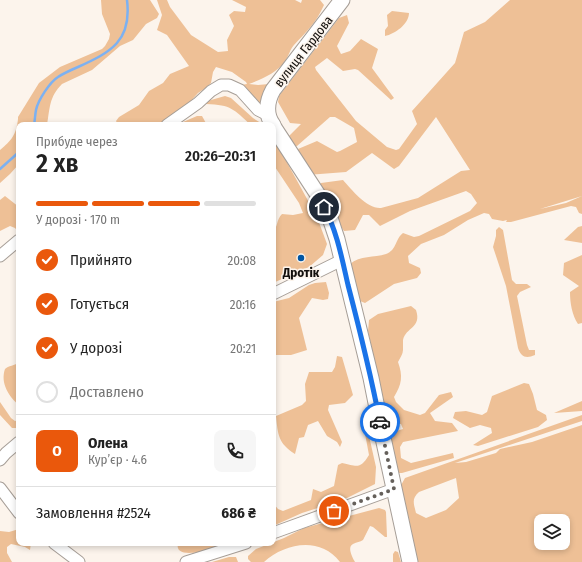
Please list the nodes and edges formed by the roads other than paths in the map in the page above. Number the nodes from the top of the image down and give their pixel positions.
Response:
1 (342, 0) edge
2 (270, 118) edge
3 (171, 122) edge
4 (276, 128) edge
5 (16, 243) edge
6 (0, 256) edge
7 (342, 260) junction
8 (276, 293) edge
9 (16, 445) edge
10 (0, 459) edge
11 (0, 488) edge
12 (394, 489) junction
13 (16, 509) edge
14 (276, 532) edge
15 (58, 546) edge
16 (237, 546) edge
17 (79, 562) edge
18 (186, 562) edge
19 (410, 562) edge

1 - 2 street, вулиця Гардова
2 - 3 street
4 - 7 street
5 - 6 street
7 - 8 street
7 - 12 street
9 - 10 street
11 - 13 street
12 - 14 street
12 - 19 street
15 - 17 street
16 - 18 street

